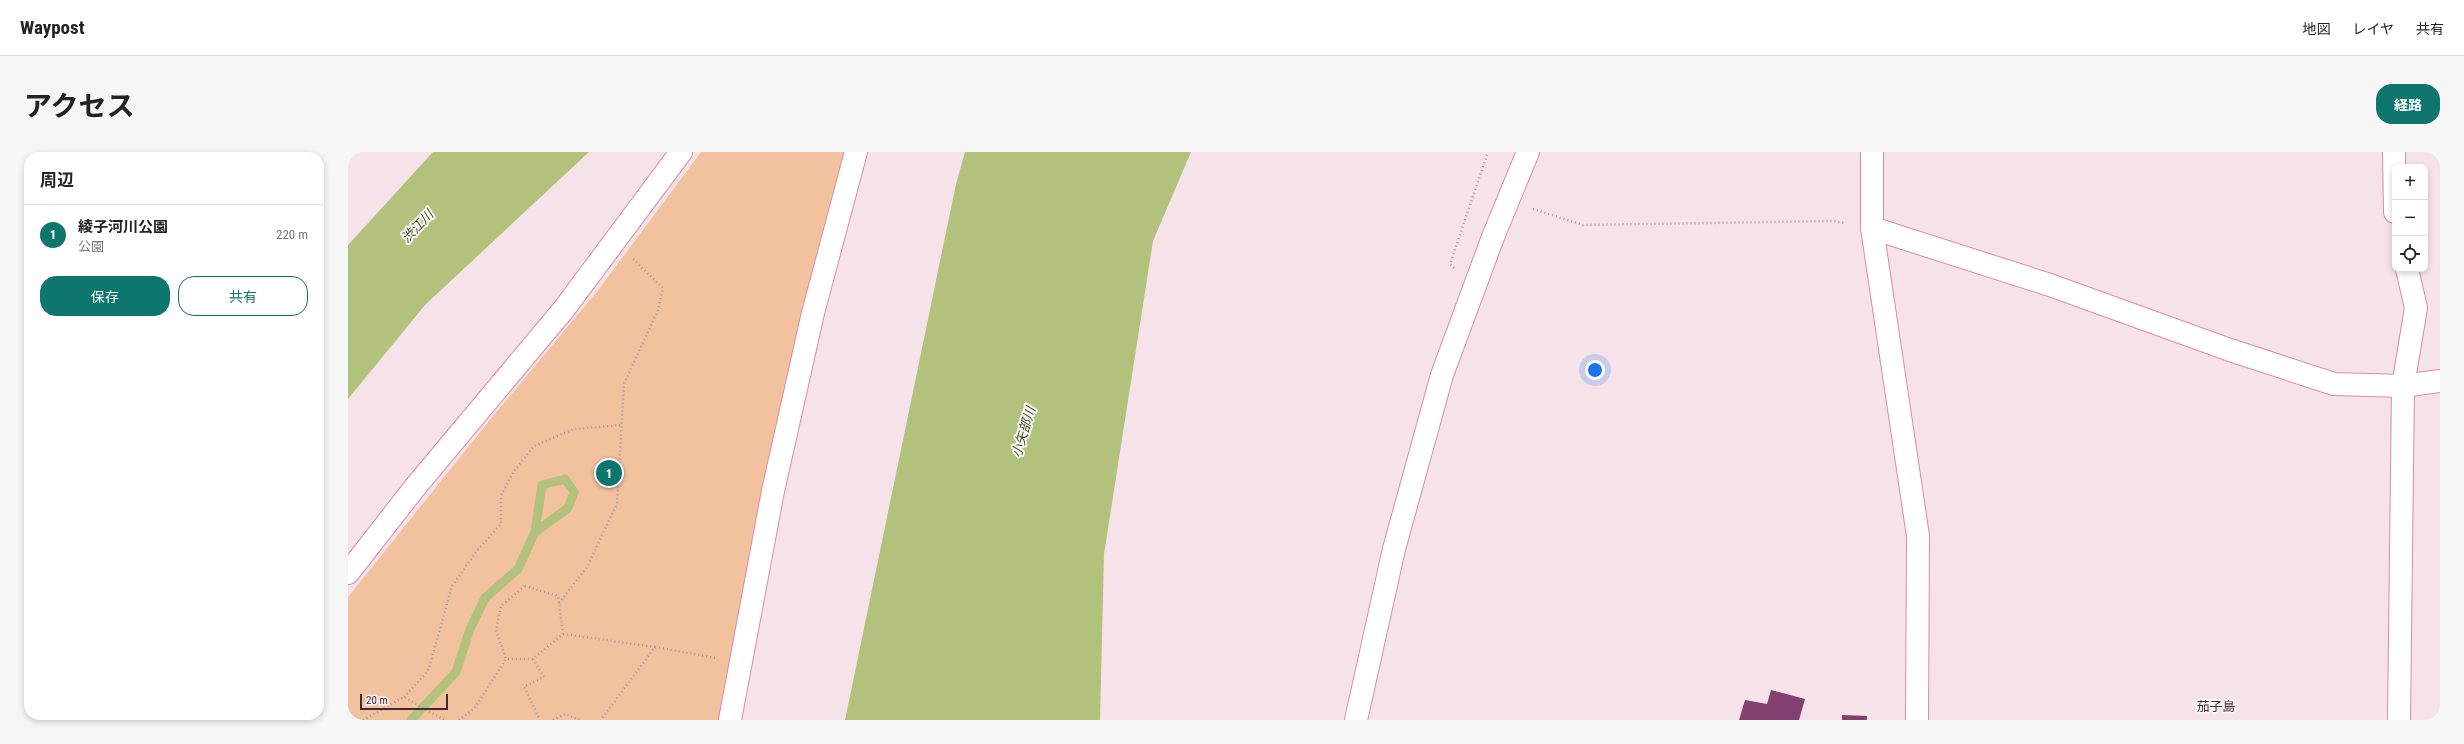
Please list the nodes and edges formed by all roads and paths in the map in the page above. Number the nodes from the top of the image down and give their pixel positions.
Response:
1 (351, 152) edge
2 (681, 152) edge
3 (856, 152) edge
4 (1488, 152) edge
5 (1528, 152) edge
6 (1872, 152) edge
7 (2394, 152) edge
8 (348, 155) edge
9 (1508, 200) junction
10 (2395, 200) edge
11 (1872, 228) junction
12 (614, 241) junction
13 (2408, 272) edge
14 (1472, 292) junction
15 (2440, 381) edge
16 (2403, 386) junction
17 (622, 425) junction
18 (348, 573) edge
19 (558, 603) junction
20 (563, 634) junction
21 (655, 647) junction
22 (506, 659) junction
23 (533, 659) junction
24 (740, 663) junction
25 (404, 697) junction
26 (363, 720) edge
27 (444, 720) edge
28 (459, 720) edge
29 (540, 720) edge
30 (553, 720) edge
31 (579, 720) edge
32 (601, 720) edge
33 (730, 720) edge
34 (1356, 720) edge
35 (1917, 720) edge
36 (2399, 720) edge

1 - 8 path
2 - 12 street
3 - 24 street
4 - 14 path
5 - 9 street
6 - 11 street
7 - 10 street
9 - 11 path
9 - 14 street
11 - 16 street
11 - 35 street
12 - 17 path
12 - 18 street
13 - 16 street
14 - 34 street
15 - 16 street
16 - 36 street
17 - 19 path
17 - 25 path
19 - 20 path
19 - 22 path
20 - 21 path
20 - 23 path
21 - 24 path
21 - 32 path
22 - 23 path
22 - 28 path
23 - 29 path
24 - 33 street
25 - 26 path
25 - 27 path
30 - 31 path

